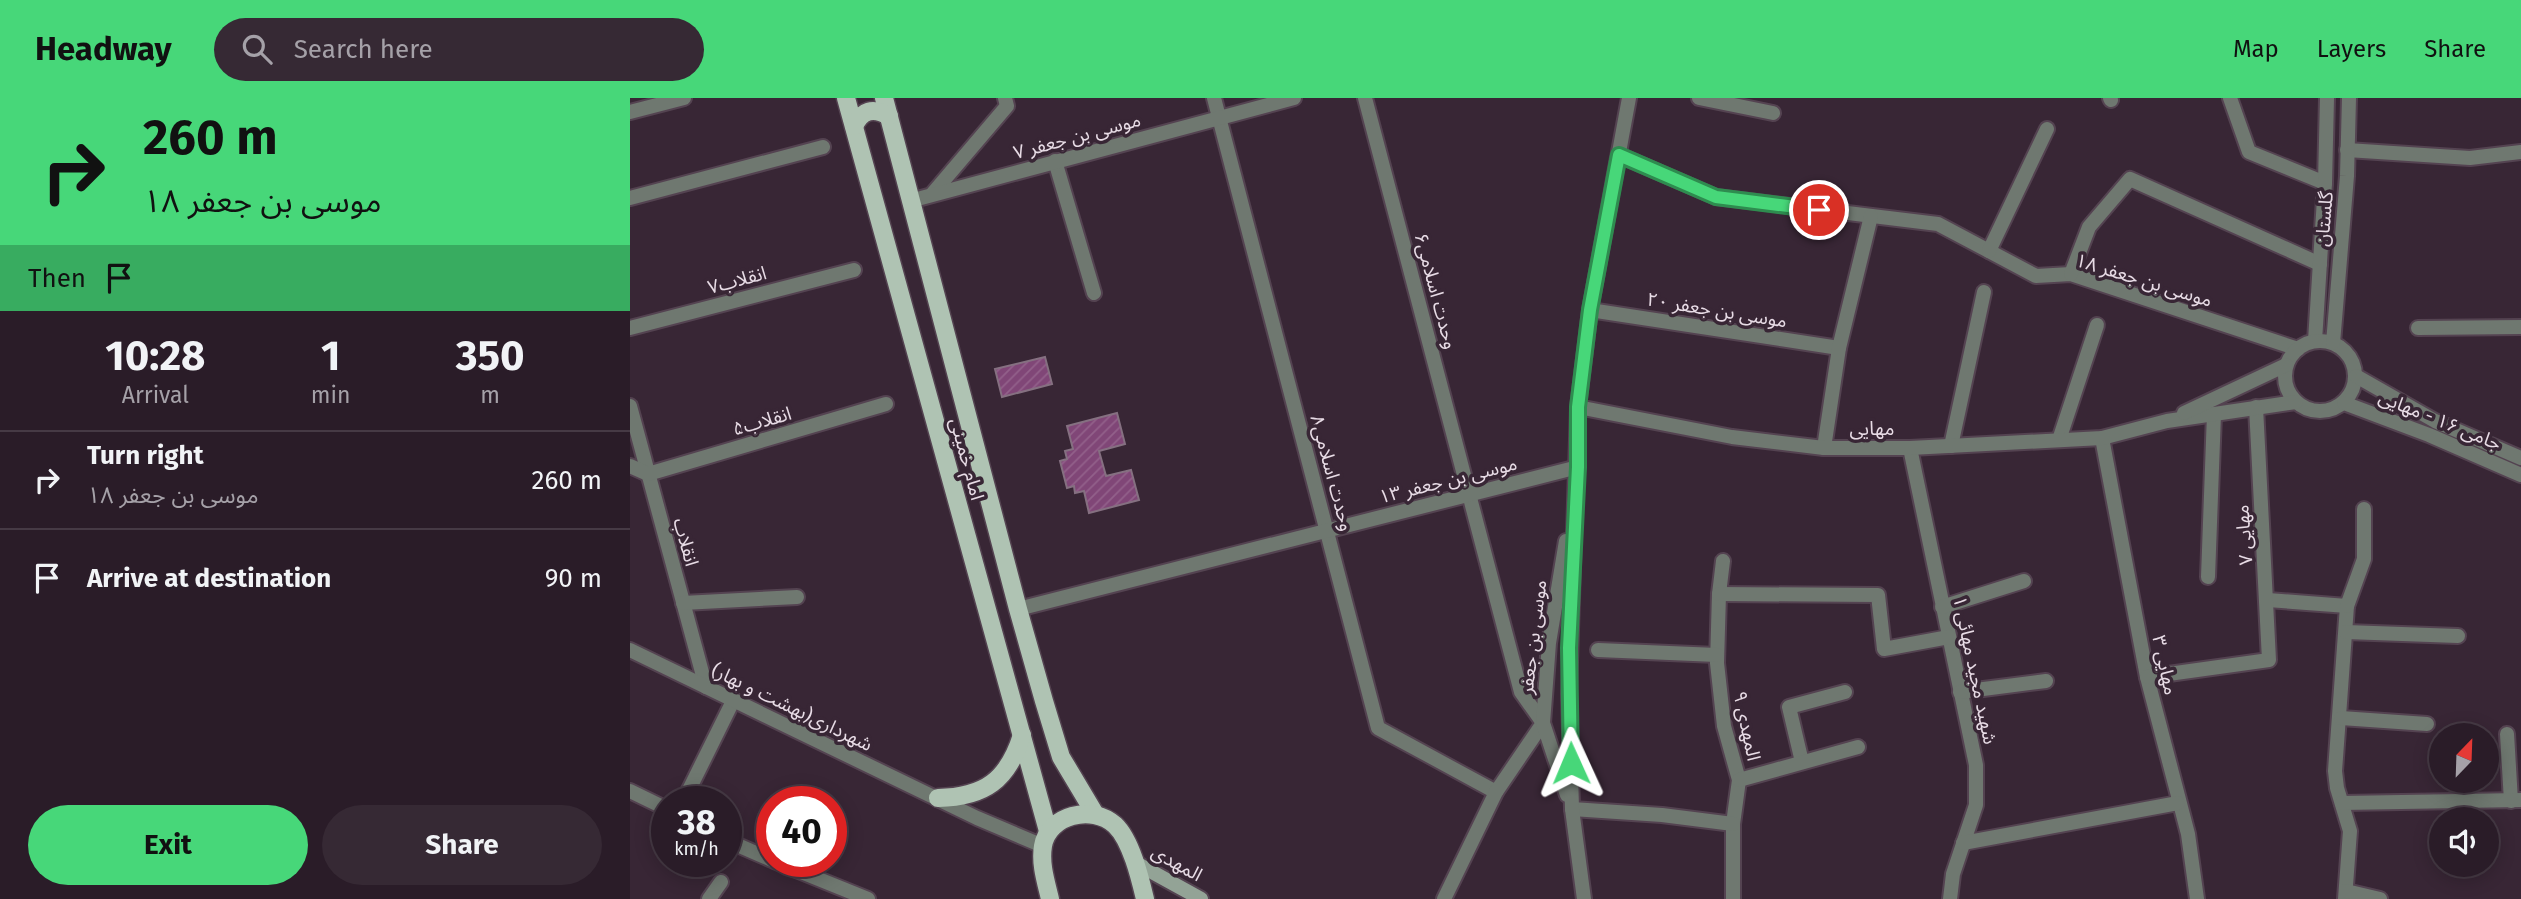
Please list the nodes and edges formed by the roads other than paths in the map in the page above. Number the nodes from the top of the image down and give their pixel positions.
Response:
1 (684, 98) edge
2 (846, 98) edge
3 (884, 98) edge
4 (1005, 98) edge
5 (1214, 98) edge
6 (1294, 98) edge
7 (1365, 98) edge
8 (1629, 98) edge
9 (1699, 98) edge
10 (2230, 98) edge
11 (2327, 98) edge
12 (2348, 98) edge
13 (630, 112) edge
14 (1773, 113) dead end
15 (888, 116) junction
16 (1219, 118) junction
17 (854, 126) junction
18 (2047, 129) dead end
19 (823, 147) dead end
20 (2347, 150) junction
21 (2521, 152) edge
22 (1619, 155) junction
23 (1055, 161) junction
24 (2325, 183) junction
25 (933, 193) junction
26 (630, 198) edge
27 (910, 201) junction
28 (1871, 216) junction
29 (1989, 251) junction
30 (2320, 264) junction
31 (854, 270) dead end
32 (2071, 274) junction
33 (1984, 292) dead end
34 (1094, 293) dead end
35 (1590, 310) junction
36 (2097, 326) dead end
37 (2521, 327) edge
38 (630, 328) edge
39 (2418, 328) dead end
40 (2315, 341) junction
41 (2333, 343) junction
42 (1839, 348) junction
43 (2298, 349) junction
44 (2287, 365) junction
45 (2356, 376) junction
46 (2296, 402) junction
47 (2344, 403) junction
48 (886, 404) dead end
49 (630, 406) edge
50 (1578, 407) junction
51 (2256, 407) junction
52 (2214, 414) junction
53 (2166, 421) junction
54 (2102, 438) junction
55 (2059, 440) junction
56 (1951, 446) junction
57 (1824, 448) junction
58 (1910, 448) junction
59 (2521, 458) edge
60 (630, 466) edge
61 (1578, 467) junction
62 (648, 474) junction
63 (2521, 474) edge
64 (1469, 495) junction
65 (2364, 509) dead end
66 (1327, 531) junction
67 (1723, 561) dead end
68 (2208, 577) dead end
69 (2024, 581) dead end
70 (1718, 594) junction
71 (797, 597) dead end
72 (2268, 600) junction
73 (683, 603) junction
74 (2347, 606) junction
75 (1942, 607) junction
76 (1018, 610) junction
77 (2346, 632) junction
78 (2458, 636) dead end
79 (1949, 637) junction
80 (630, 650) edge
81 (1598, 650) dead end
82 (1717, 655) junction
83 (2147, 677) junction
84 (2046, 681) dead end
85 (706, 687) junction
86 (1845, 692) dead end
87 (1960, 692) junction
88 (733, 701) junction
89 (1044, 701) junction
90 (1014, 709) junction
91 (2341, 718) junction
92 (1544, 723) junction
93 (2427, 724) dead end
94 (2507, 734) dead end
95 (1022, 735) junction
96 (1858, 747) dead end
97 (1802, 762) junction
98 (1739, 779) junction
99 (691, 786) edge
100 (630, 790) edge
101 (1496, 792) junction
102 (938, 798) junction
103 (2516, 800) edge
104 (651, 801) edge
105 (2178, 803) junction
106 (2342, 803) junction
107 (1572, 809) junction
108 (1095, 814) junction
109 (1733, 824) junction
110 (1045, 838) junction
111 (1963, 843) junction
112 (1133, 862) junction
113 (813, 877) edge
114 (721, 881) dead end
115 (2345, 895) edge
116 (709, 899) edge
117 (868, 899) edge
118 (1050, 899) edge
119 (1145, 899) edge
120 (1201, 899) edge
121 (1444, 899) edge
122 (1584, 899) edge
123 (1733, 899) edge
124 (1950, 899) edge
125 (2197, 899) edge
126 (2380, 899) edge

1 - 13 street
2 - 17 main road, امام خمینی
3 - 15 main road, امام خمینی
4 - 25 street
5 - 16 street, وحدت اسلامی۸
6 - 16 street, موسی بن جعفر ۷
7 - 64 street, وحدت اسلامی۶
8 - 22 street, موسی بن جعفر
9 - 14 street
10 - 24 street
11 - 24 street, گلستان
12 - 20 street, گلستان
15 - 17 main road
15 - 27 main road, امام خمینی
16 - 23 street, موسی بن جعفر ۷
16 - 66 street, وحدت اسلامی۸
17 - 90 main road, امام خمینی
18 - 29 street
19 - 26 street
20 - 21 street
20 - 41 street, گلستان
22 - 28 street, موسی بن جعفر ۱۸
22 - 35 street, موسی بن جعفر
23 - 25 street, موسی بن جعفر ۷
23 - 34 street
24 - 30 street, گلستان
25 - 27 street, موسی بن جعفر ۷
27 - 76 main road, امام خمینی
28 - 29 street, موسی بن جعفر ۱۸
28 - 42 street
29 - 32 street, موسی بن جعفر ۱۸
30 - 32 street
30 - 40 street, گلستان
31 - 38 street, انقلاب۷
32 - 43 street, موسی بن جعفر ۱۸
33 - 56 street
35 - 42 street, موسی بن جعفر ۲۰
35 - 50 street, موسی بن جعفر
36 - 55 street
37 - 39 street
40 - 41 street
40 - 43 street
41 - 45 street
42 - 57 street
43 - 44 street
44 - 46 street
44 - 53 street
45 - 47 street
45 - 59 street, جامی ۱۶ - مهایی
46 - 47 street
46 - 51 street
47 - 63 street, جامی ۱۶ - مهایی
48 - 62 street, انقلاب۵
49 - 62 street, انقلاب
50 - 57 street, مهایی
50 - 61 street, موسی بن جعفر
51 - 52 street
51 - 72 street, مهایی ۷
52 - 53 street
52 - 68 street
53 - 54 street, مهایی
54 - 55 street, مهایی
54 - 83 street, مهایی ۳
55 - 56 street, مهایی
56 - 58 street, مهایی
57 - 58 street, مهایی
58 - 75 street, شهید مجید مهائی ۱
60 - 62 street
61 - 64 street, موسی بن جعفر ۱۳
61 - 92 street, موسی بن جعفر
61 - 107 street, موسی بن جعفر
62 - 73 street, انقلاب
64 - 66 street, موسی بن جعفر ۱۳
64 - 92 street, وحدت اسلامی۶
65 - 74 street
66 - 76 street, موسی بن جعفر ۱۳
66 - 101 street, وحدت اسلامی۸
67 - 70 street, المهدی ۹
69 - 75 street
70 - 79 street
70 - 82 street, المهدی ۹
71 - 73 street
72 - 74 street
72 - 83 street, مهایی ۷
73 - 85 street, انقلاب
74 - 77 street
75 - 79 street, شهید مجید مهائی ۱
76 - 89 main road, امام خمینی
77 - 78 street
77 - 91 street
79 - 87 street, شهید مجید مهائی ۱
80 - 85 street, شهرداری(بهشت و بهار)
81 - 82 street
82 - 98 street, المهدی ۹
83 - 105 street, مهایی ۳
84 - 87 street
85 - 88 street, شهرداری(بهشت و بهار)
86 - 97 street
87 - 111 street, شهید مجید مهائی ۱
88 - 99 street
88 - 102 street, شهرداری(بهشت و بهار)
89 - 90 main road
89 - 108 main road, امام خمینی
90 - 95 main road, امام خمینی
91 - 93 street
91 - 106 street
92 - 101 street
92 - 107 street, موسی بن جعفر
94 - 103 street
95 - 102 main road
95 - 110 main road, امام خمینی
96 - 97 street
97 - 98 street
98 - 109 street, المهدی ۹
100 - 104 street
101 - 121 street
102 - 110 street, شهرداری(بهشت و بهار)
103 - 106 street
105 - 111 street
105 - 125 street, مهایی ۳
106 - 115 street
107 - 109 street
107 - 122 street, موسی بن جعفر
108 - 110 main road
108 - 112 main road
109 - 123 street, المهدی ۹
110 - 118 main road, امام خمینی
111 - 124 street, شهید مجید مهائی ۱
112 - 119 main road
112 - 120 main road, المهدی
113 - 117 street
114 - 116 street
115 - 126 street

